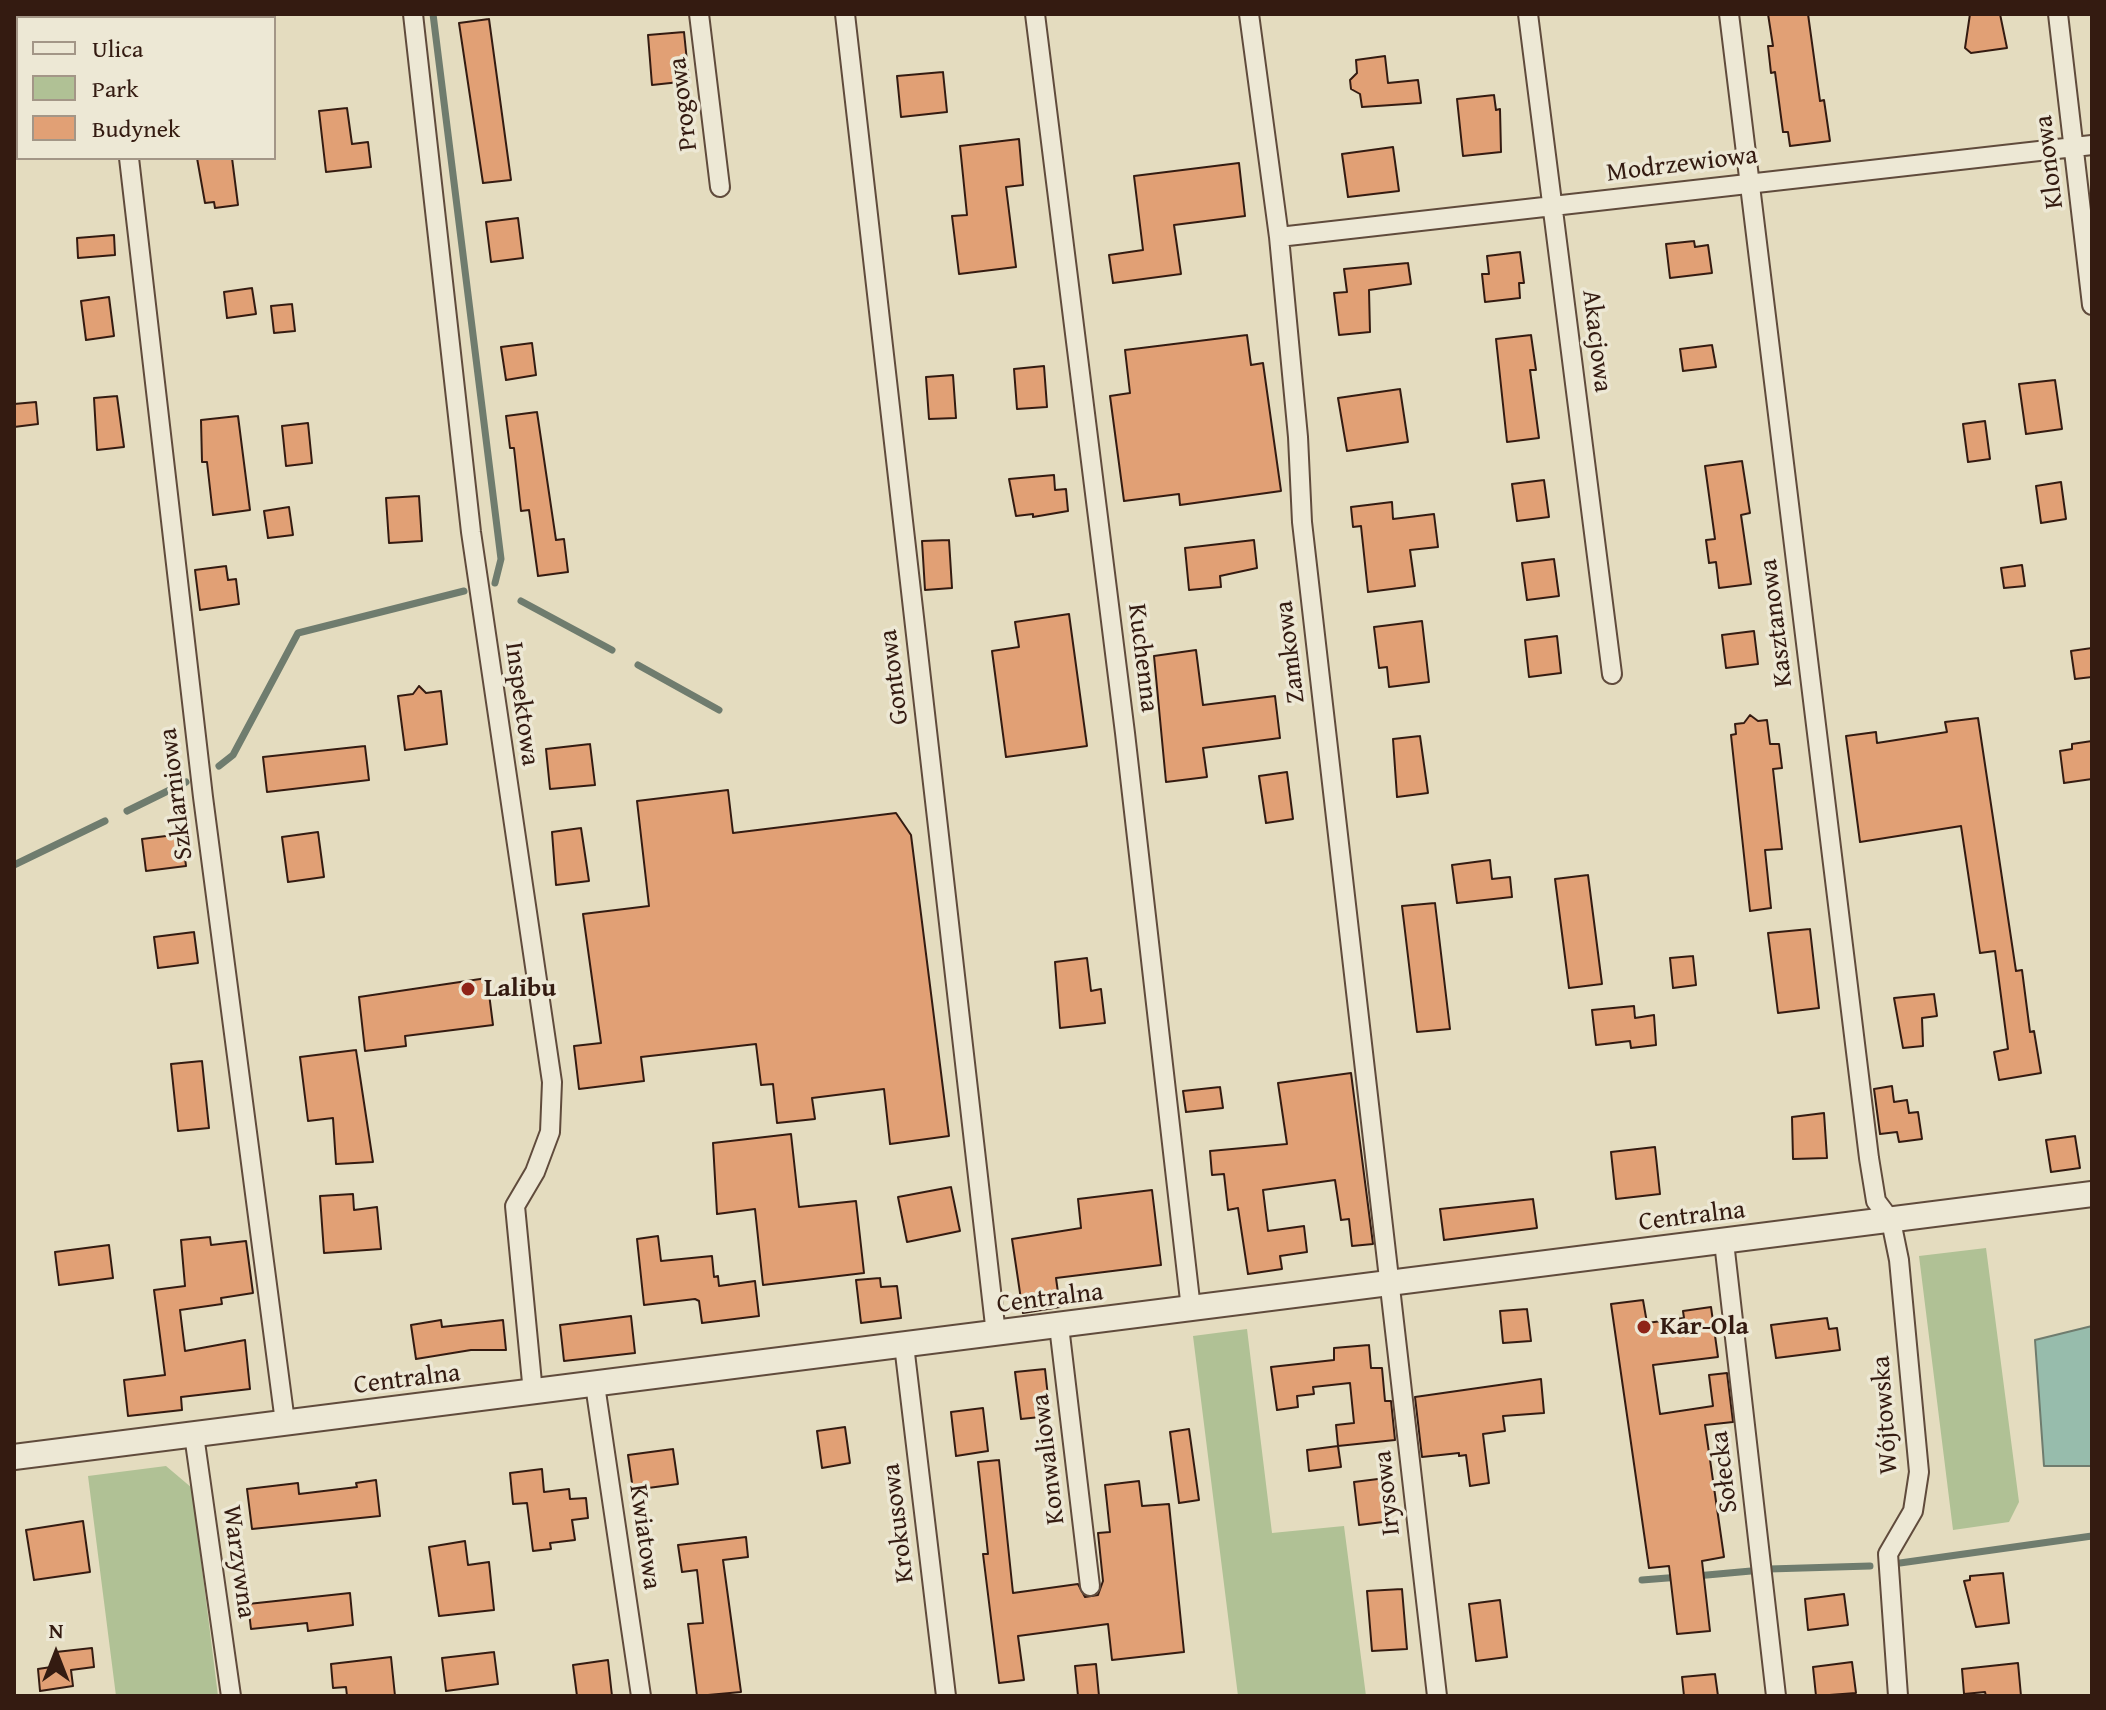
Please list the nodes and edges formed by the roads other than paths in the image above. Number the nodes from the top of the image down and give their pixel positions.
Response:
1 (413, 14) edge
2 (699, 14) edge
3 (845, 14) edge
4 (1035, 14) edge
5 (1249, 14) edge
6 (1528, 14) edge
7 (1729, 14) edge
8 (2058, 14) edge
9 (2083, 146) edge
10 (129, 160) edge
11 (1750, 183) junction
12 (720, 187) dead end
13 (1552, 206) junction
14 (1279, 237) junction
15 (2092, 305) edge
16 (1612, 674) dead end
17 (2092, 1194) edge
18 (1891, 1221) junction
19 (1724, 1242) junction
20 (1391, 1284) junction
21 (1191, 1309) junction
22 (1059, 1326) junction
23 (996, 1334) junction
24 (904, 1345) junction
25 (595, 1385) junction
26 (533, 1393) junction
27 (285, 1422) junction
28 (194, 1435) junction
29 (14, 1457) edge
30 (1090, 1586) dead end
31 (231, 1696) edge
32 (641, 1696) edge
33 (946, 1696) edge
34 (1437, 1696) edge
35 (1776, 1696) edge
36 (1898, 1696) edge

1 - 26 street, Inspektowa
2 - 12 street, Progowa
3 - 23 street, Gontowa
4 - 21 street, Kuchenna
5 - 14 street, Zamkowa
6 - 13 street, Akacjowa
7 - 11 street, Kasztanowa
8 - 9 street, Klonowa
9 - 11 street, Modrzewiowa
9 - 15 street, Klonowa
10 - 27 street, Szklarniowa
11 - 13 street, Modrzewiowa
11 - 18 street, Kasztanowa
13 - 14 street, Modrzewiowa
13 - 16 street, Akacjowa
14 - 20 street, Zamkowa
17 - 18 street, Centralna
18 - 19 street, Centralna
18 - 36 street, Wójtowska
19 - 20 street, Centralna
19 - 35 street, Sołecka
20 - 21 street, Centralna
20 - 34 street, Irysowa
21 - 22 street, Centralna
22 - 23 street, Centralna
22 - 30 street, Konwaliowa
23 - 24 street, Centralna
24 - 25 street, Centralna
24 - 33 street, Krokusowa
25 - 26 street, Centralna
25 - 32 street, Kwiatowa
26 - 27 street, Centralna
27 - 28 street, Centralna
28 - 29 street, Centralna
28 - 31 street, Warzywna

